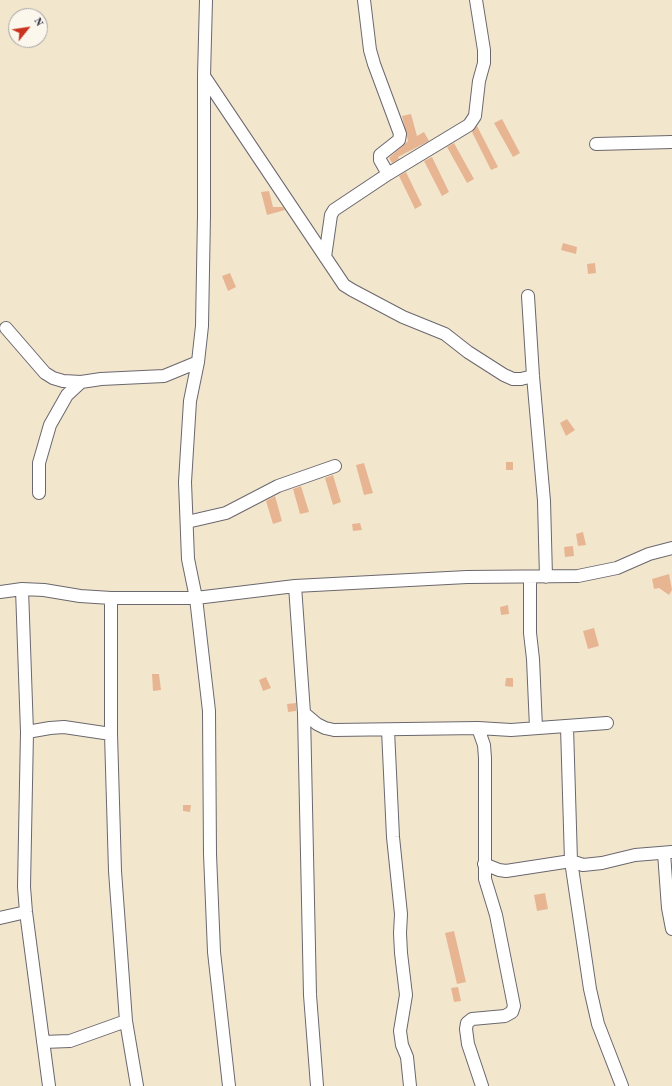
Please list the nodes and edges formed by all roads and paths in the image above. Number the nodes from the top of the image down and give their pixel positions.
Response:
1 (206, 0) edge
2 (364, 0) edge
3 (476, 0) edge
4 (204, 76) junction
5 (672, 142) edge
6 (596, 144) dead end
7 (388, 174) junction
8 (325, 257) junction
9 (528, 296) dead end
10 (6, 328) dead end
11 (198, 362) junction
12 (533, 376) junction
13 (81, 382) junction
14 (335, 466) dead end
15 (39, 493) dead end
16 (187, 522) junction
17 (672, 548) edge
18 (530, 577) junction
19 (546, 577) junction
20 (295, 586) junction
21 (22, 589) junction
22 (0, 592) edge
23 (112, 598) junction
24 (196, 598) junction
25 (304, 713) junction
26 (607, 723) dead end
27 (566, 727) junction
28 (478, 728) junction
29 (536, 728) junction
30 (388, 730) junction
31 (27, 732) junction
32 (111, 734) junction
33 (668, 852) edge
34 (571, 861) junction
35 (484, 864) junction
36 (26, 912) junction
37 (0, 918) edge
38 (672, 929) edge
39 (126, 1021) junction
40 (43, 1042) junction
41 (49, 1086) edge
42 (137, 1086) edge
43 (229, 1086) edge
44 (317, 1086) edge
45 (410, 1086) edge
46 (482, 1086) edge
47 (622, 1086) edge

1 - 4 street
2 - 7 street
3 - 7 street
4 - 8 street
4 - 11 street
5 - 6 street
7 - 8 street
8 - 12 street
9 - 12 street
10 - 13 street
11 - 13 street
11 - 16 street
12 - 19 street
13 - 15 street
14 - 16 street
16 - 24 street
17 - 19 street
18 - 19 street
18 - 20 street
18 - 29 street
20 - 24 street
20 - 25 street
21 - 22 street
21 - 23 street
21 - 31 street
23 - 24 street
23 - 32 street
24 - 43 street
25 - 30 street
25 - 44 street
26 - 27 street
27 - 29 street
27 - 34 street
28 - 29 street
28 - 30 street
28 - 35 street
30 - 45 street
31 - 32 street
31 - 36 street
32 - 39 street
33 - 34 street
33 - 38 street
34 - 35 street
34 - 47 street
35 - 46 street
36 - 37 street
36 - 40 street
39 - 40 street
39 - 42 street
40 - 41 street

